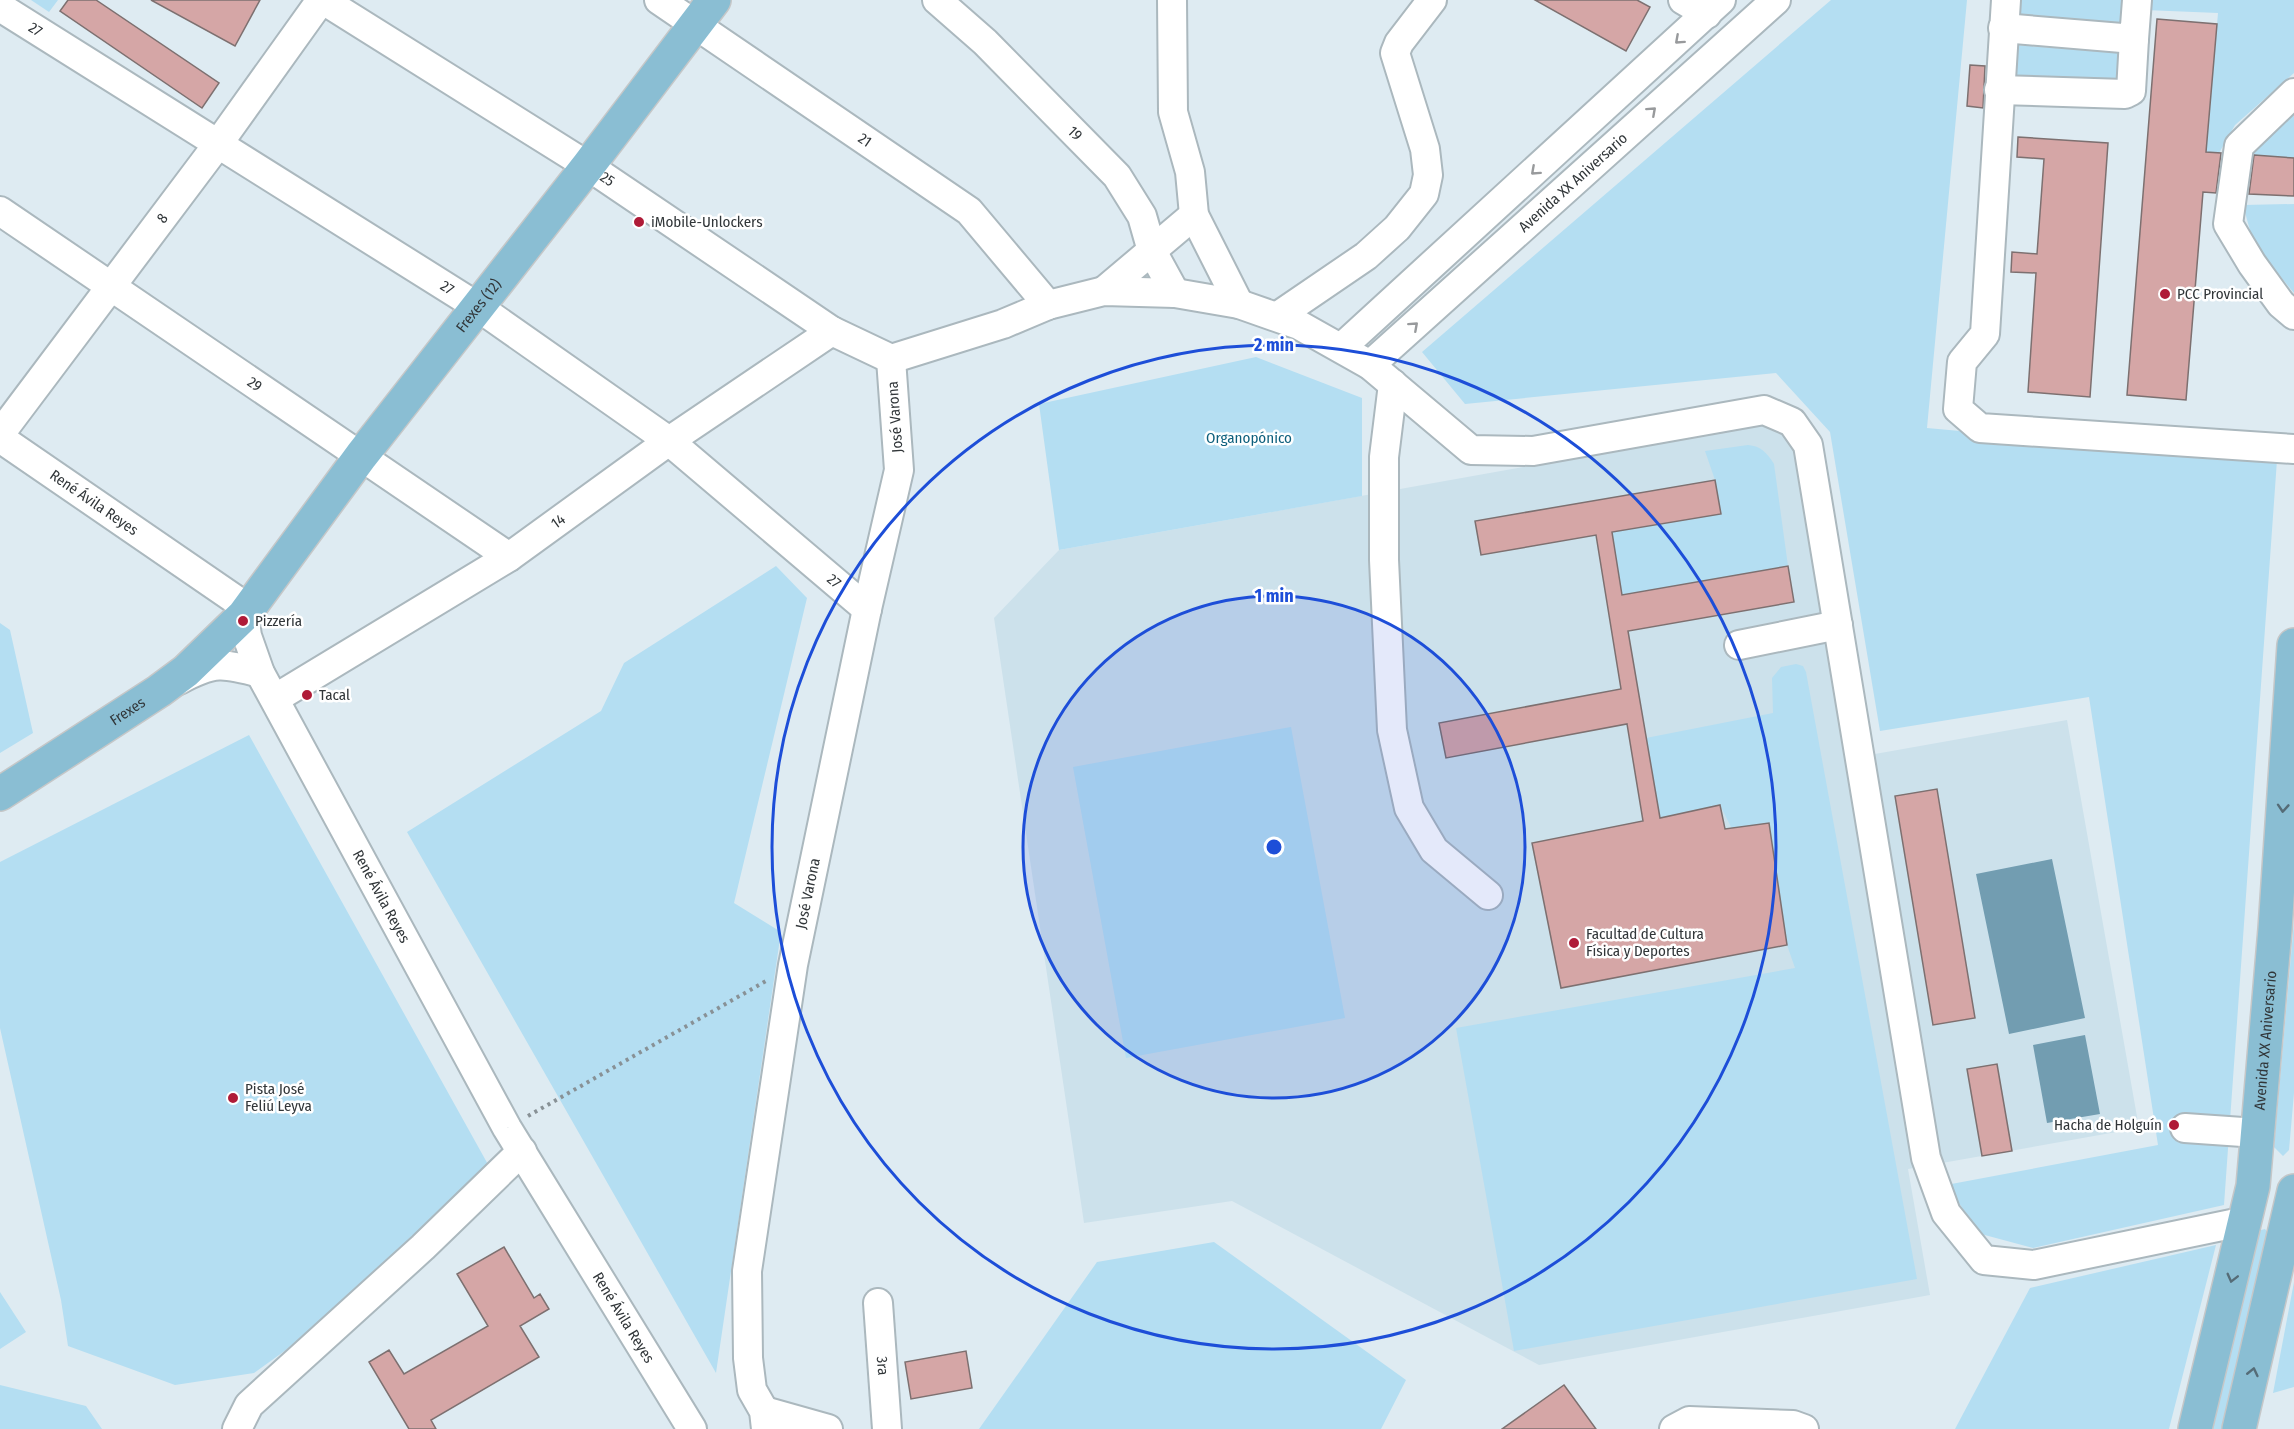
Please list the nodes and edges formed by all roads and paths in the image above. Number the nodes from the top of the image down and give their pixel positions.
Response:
1 (322, 0) edge
2 (659, 0) edge
3 (937, 0) edge
4 (1172, 0) edge
5 (1432, 0) edge
6 (1683, 0) edge
7 (1776, 0) edge
8 (2006, 0) edge
9 (2137, 0) edge
10 (0, 7) edge
11 (1714, 7) edge
12 (705, 12) edge
13 (2004, 28) junction
14 (2134, 39) junction
15 (1999, 90) junction
16 (2294, 93) edge
17 (218, 144) junction
18 (588, 166) junction
19 (0, 211) edge
20 (1194, 215) junction
21 (1152, 251) junction
22 (110, 285) junction
23 (1104, 291) junction
24 (1174, 293) junction
25 (1239, 304) junction
26 (1048, 305) junction
27 (478, 306) junction
28 (2294, 315) edge
29 (1278, 316) junction
30 (832, 331) junction
31 (1341, 348) junction
32 (891, 359) junction
33 (1370, 365) junction
34 (1393, 384) junction
35 (0, 434) edge
36 (0, 438) edge
37 (669, 441) junction
38 (2294, 449) edge
39 (362, 456) junction
40 (509, 557) junction
41 (867, 609) junction
42 (244, 615) junction
43 (1838, 625) junction
44 (1738, 645) dead end
45 (2294, 645) edge
46 (261, 673) junction
47 (159, 691) junction
48 (2292, 694) edge
49 (276, 698) junction
50 (0, 794) edge
51 (1488, 895) dead end
52 (793, 965) junction
53 (2186, 1128) dead end
54 (2257, 1133) junction
55 (514, 1140) junction
56 (2294, 1178) edge
57 (2253, 1186) junction
58 (2293, 1203) edge
59 (2246, 1221) junction
60 (878, 1303) dead end
61 (765, 1420) edge
62 (237, 1429) edge
63 (692, 1429) edge
64 (828, 1429) edge
65 (887, 1429) edge
66 (1674, 1429) edge
67 (1804, 1429) edge
68 (2195, 1429) edge
69 (2240, 1429) edge

1 - 17 street, 8
1 - 18 street, 25
2 - 12 street, 21
3 - 21 street, 19
4 - 20 street
5 - 29 street
6 - 11 street
33 -> 7 street, Avenida XX Aniversario
8 - 13 street
9 - 14 street
10 - 17 street, 27
11 -> 31 street
12 - 18 main road, Frexes (12)
12 - 26 street, 21
13 - 14 street
13 - 15 street
14 - 15 street
15 - 38 street
16 - 28 street
17 - 22 street, 8
17 - 27 street, 27
18 - 27 main road, Frexes (12)
18 - 30 street, 25
19 - 22 street, 29
20 - 21 street
20 - 25 street
21 - 23 street
21 - 24 street, 19
22 - 35 street, 8
22 - 39 street, 29
23 - 24 street
23 - 26 street
24 - 25 street
25 - 29 street
26 - 32 street
27 - 37 street, 27
27 - 39 main road, Frexes (12)
29 - 31 street
30 - 32 street, 25
30 - 37 street, 14
31 - 33 street
32 - 41 street, José Varona
33 - 34 street
34 - 43 street
34 - 51 street
36 - 42 street, René Ávila Reyes
37 - 40 street, 14
37 - 41 street, 27
39 - 40 street, 29
39 - 42 main road, Frexes (12)
40 - 49 street, 14
41 - 52 street, José Varona
42 - 46 street, René Ávila Reyes
42 - 47 main road, Frexes
43 - 44 street
43 - 59 street
45 - 48 main road, Avenida XX Aniversario
46 - 47 street
46 - 49 street, René Ávila Reyes
47 - 50 main road, Frexes
48 -> 54 main road, Avenida XX Aniversario
49 - 55 street, René Ávila Reyes
52 - 55 path
52 - 61 street, José Varona
53 - 54 street
54 - 57 main road, Avenida XX Aniversario
55 - 62 street
55 - 63 street, René Ávila Reyes
56 - 57 main road
57 - 59 main road, Avenida XX Aniversario
58 - 59 main road
69 -> 58 main road
59 -> 68 main road, Avenida XX Aniversario
60 - 65 street, 3ra
61 - 64 street
66 - 67 street

